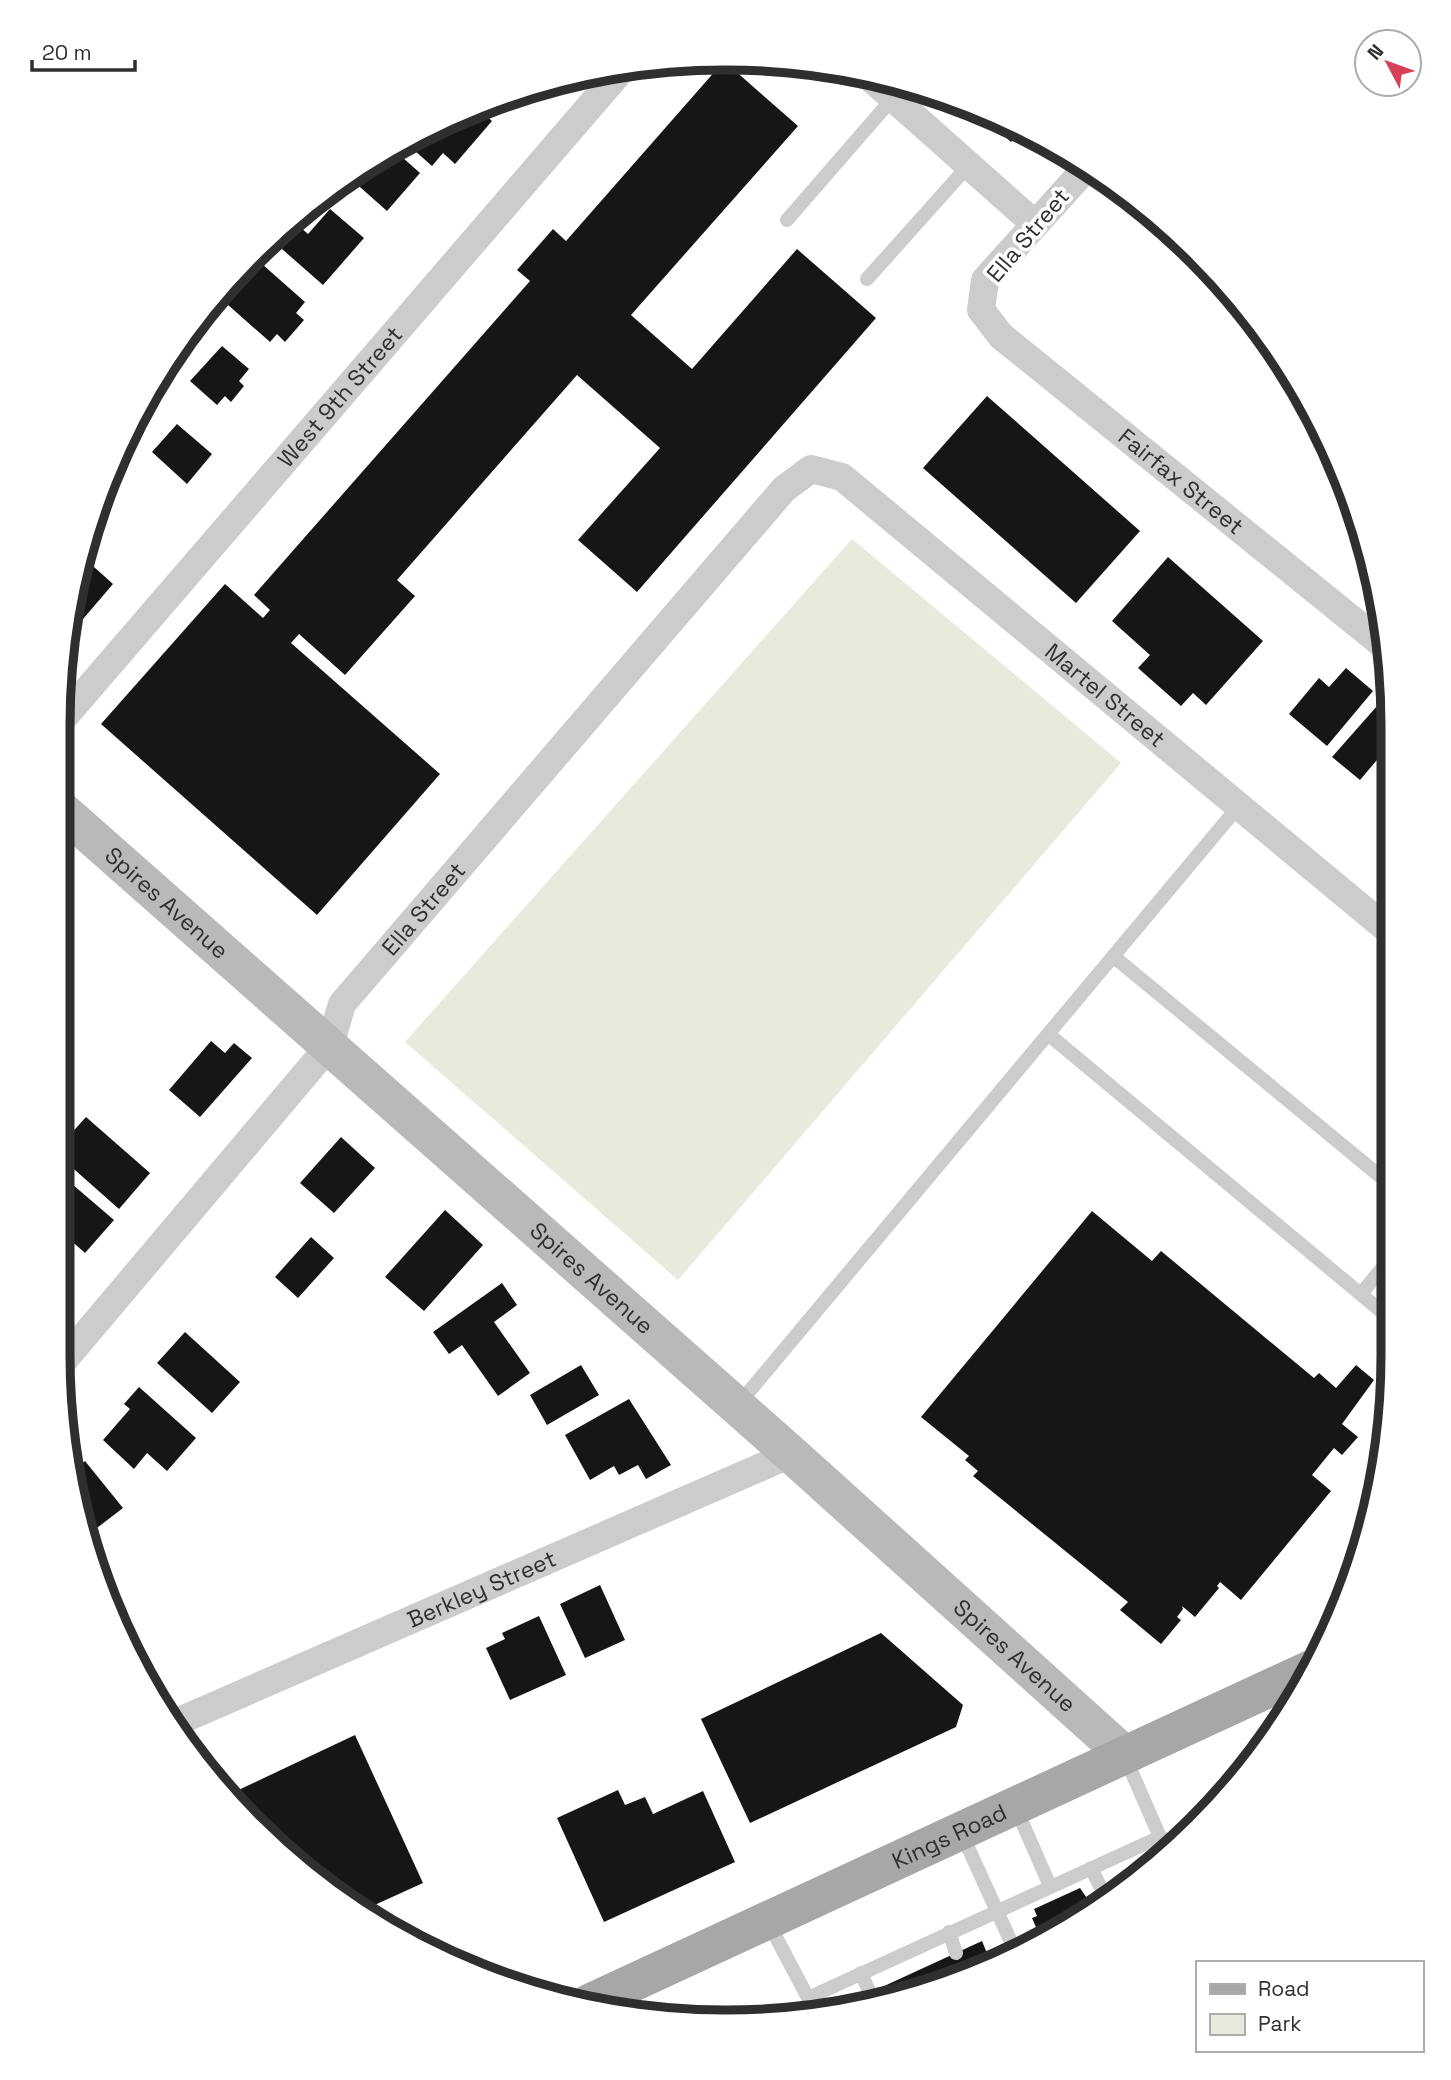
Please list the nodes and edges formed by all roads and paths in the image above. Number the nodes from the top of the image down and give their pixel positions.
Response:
1 (612, 81) edge
2 (883, 90) edge
3 (893, 98) junction
4 (969, 164) junction
5 (1080, 174) edge
6 (787, 220) dead end
7 (1035, 224) junction
8 (867, 279) dead end
9 (981, 310) joint
10 (811, 469) joint
11 (1375, 639) edge
12 (70, 710) edge
13 (1238, 807) junction
14 (70, 818) edge
15 (1381, 924) edge
16 (1114, 956) junction
17 (1048, 1034) junction
18 (330, 1045) junction
19 (1381, 1178) edge
20 (1381, 1270) edge
21 (1361, 1294) junction
22 (1381, 1311) edge
23 (70, 1353) edge
24 (736, 1407) junction
25 (791, 1454) junction
26 (1296, 1676) edge
27 (181, 1721) edge
28 (1124, 1754) junction
29 (1015, 1804) junction
30 (960, 1830) junction
31 (1160, 1836) junction
32 (1166, 1839) edge
33 (1091, 1868) junction
34 (1050, 1886) junction
35 (1103, 1891) edge
36 (997, 1910) junction
37 (767, 1920) junction
38 (949, 1932) junction
39 (1012, 1943) edge
40 (956, 1953) dead end
41 (862, 1973) junction
42 (870, 1993) dead end
43 (601, 1997) edge
44 (811, 2004) edge

1 - 12 street, West 9th Street
2 - 3 street
3 - 4 street
3 - 6 lane
4 - 7 street
4 - 8 lane
5 - 7 street, Ella Street
7 - 9 street, Ella Street
9 - 11 street, Fairfax Street
10 - 13 street, Martel Street
10 - 18 street, Ella Street
13 - 15 street, Martel Street
13 - 16 lane
14 - 18 main road, Spires Avenue
16 - 17 lane
16 - 19 lane
17 - 21 lane
17 - 24 lane
18 - 23 street, Ella Street
18 - 24 main road, Spires Avenue
20 - 21 lane
21 - 22 lane
24 - 25 main road, Spires Avenue
25 - 27 street, Berkley Street
25 - 28 main road, Spires Avenue
26 - 28 main road, Kings Road
28 - 29 main road, Kings Road
28 - 31 lane
29 - 30 main road, Kings Road
29 - 34 lane
30 - 36 lane
30 - 37 main road, Kings Road
31 - 32 lane
31 - 33 lane
33 - 34 lane
33 - 35 lane
34 - 36 lane
36 - 38 lane
36 - 39 lane
37 - 43 main road, Kings Road
37 - 44 lane
38 - 40 lane
38 - 41 lane
41 - 42 lane
41 - 44 lane

